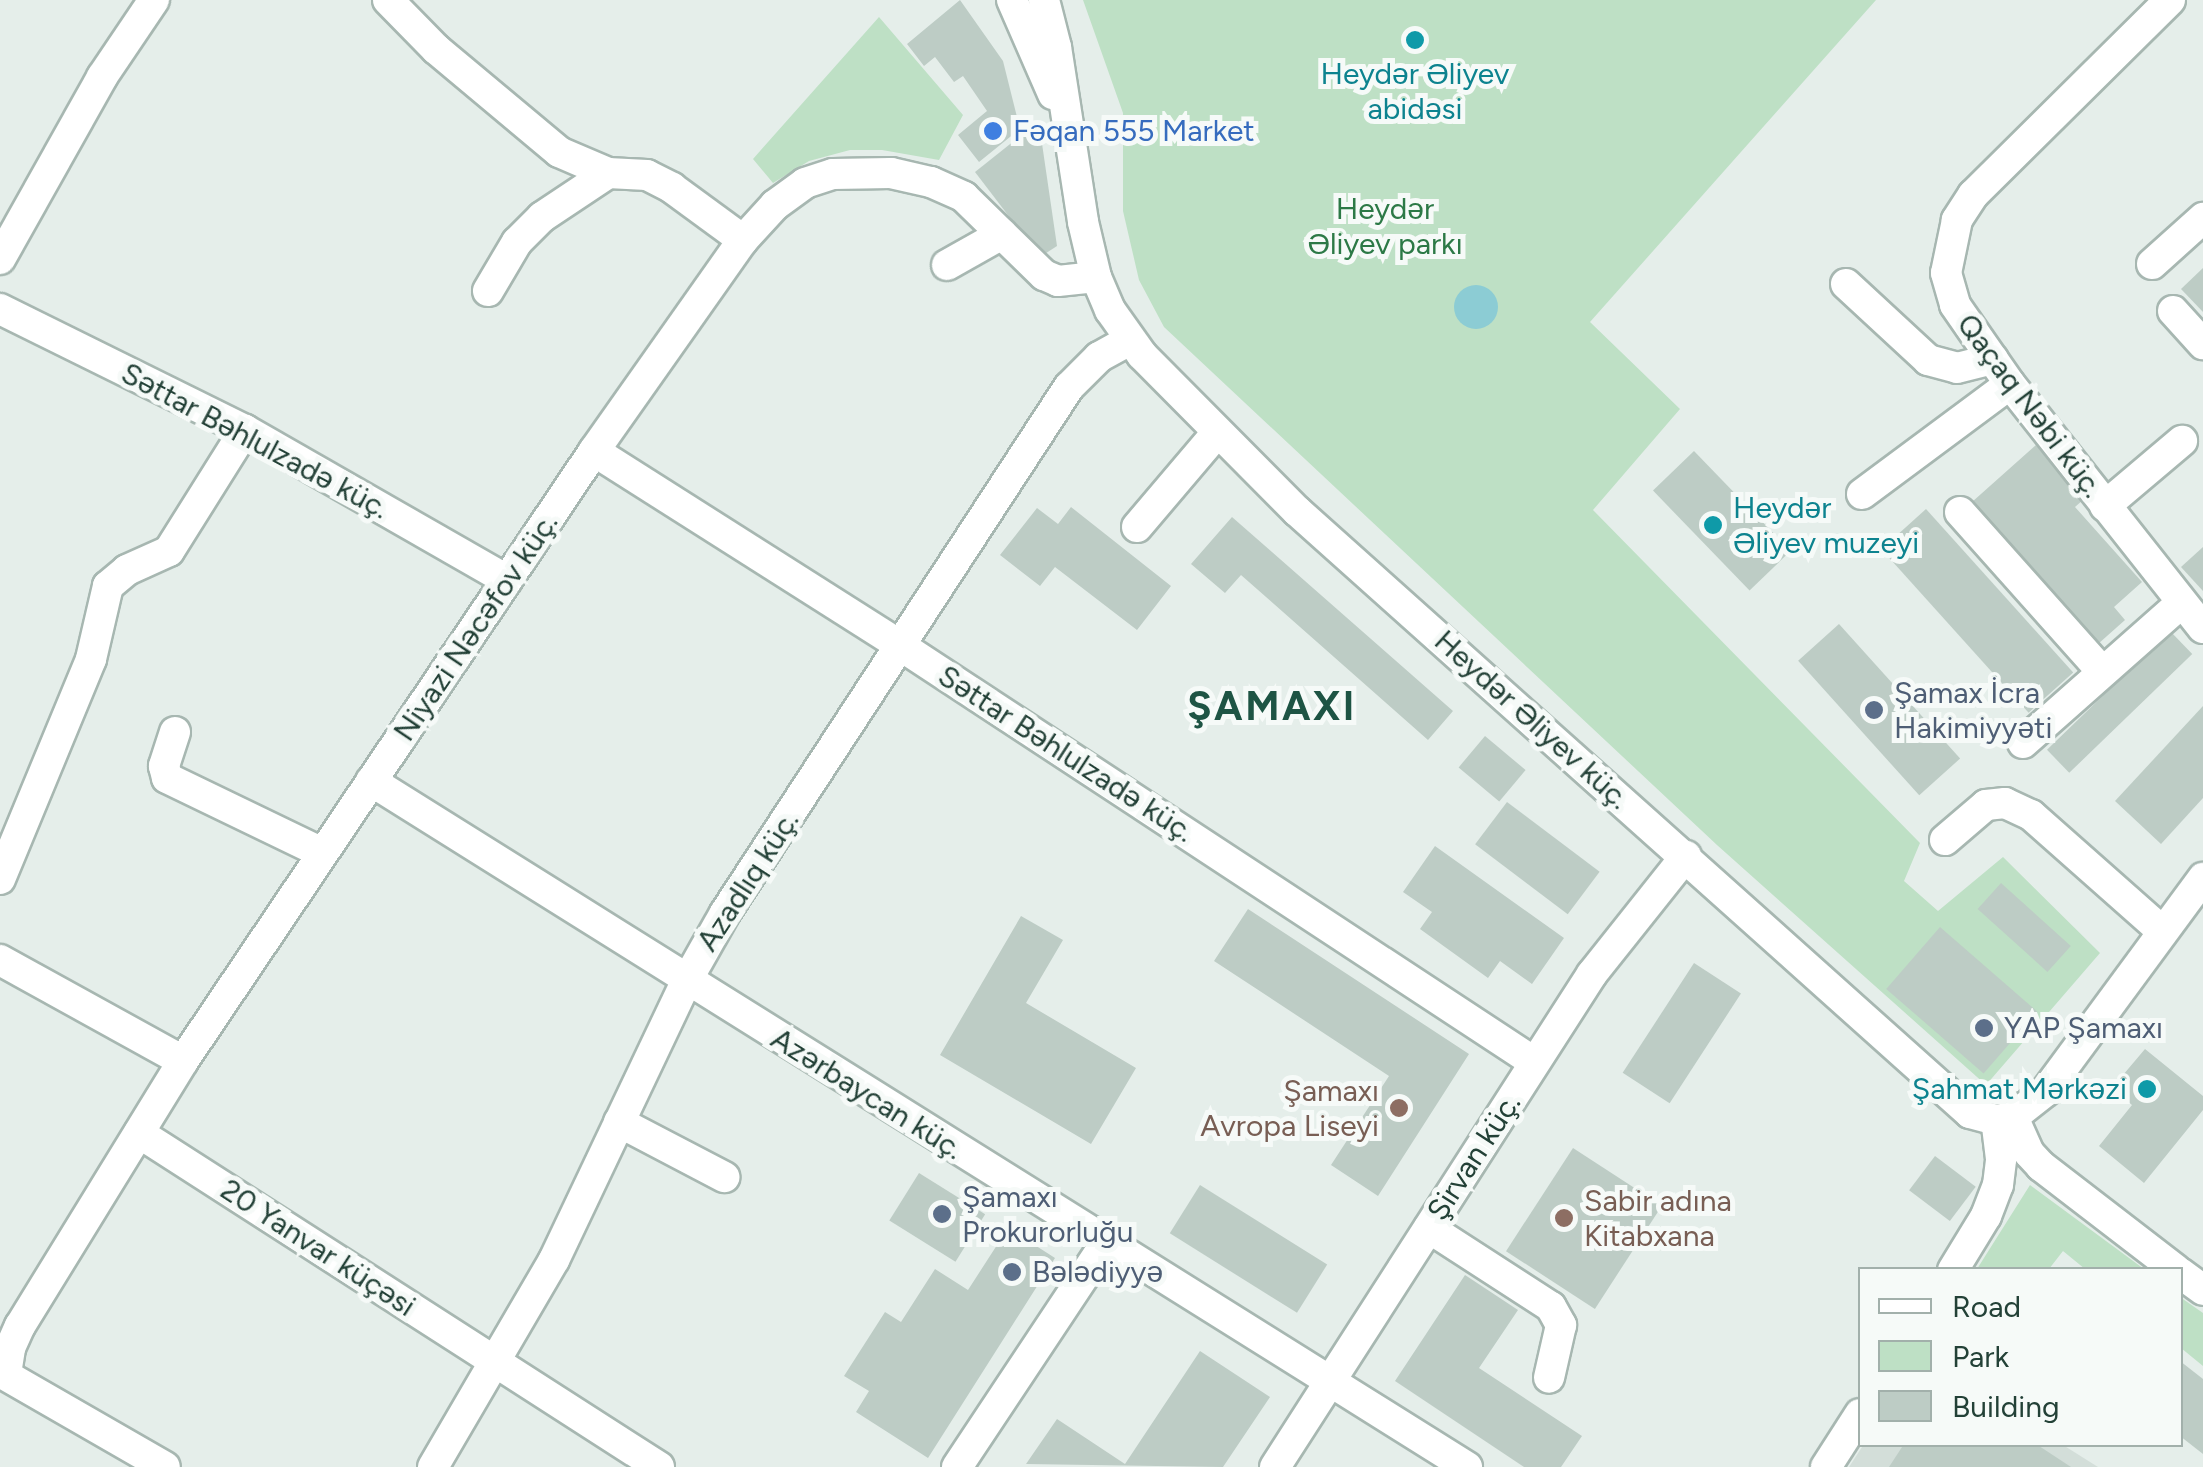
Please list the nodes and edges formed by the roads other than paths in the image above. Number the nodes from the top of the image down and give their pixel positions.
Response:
1 (154, 0) edge
2 (388, 0) edge
3 (1012, 0) edge
4 (1044, 0) edge
5 (2170, 0) edge
6 (1069, 132) junction
7 (608, 174) junction
8 (2203, 218) edge
9 (1002, 234) junction
10 (743, 240) junction
11 (0, 259) edge
12 (2152, 264) dead end
13 (947, 265) dead end
14 (1096, 277) junction
15 (1846, 284) dead end
16 (488, 291) dead end
17 (0, 309) edge
18 (2173, 311) dead end
19 (1130, 340) junction
20 (2203, 344) edge
21 (2001, 371) junction
22 (245, 430) junction
23 (1216, 434) junction
24 (2182, 442) dead end
25 (594, 452) junction
26 (1862, 494) dead end
27 (2105, 506) junction
28 (1960, 512) dead end
29 (1137, 527) dead end
30 (507, 580) junction
31 (2181, 603) junction
32 (2203, 628) edge
33 (901, 646) junction
34 (2101, 670) junction
35 (175, 732) dead end
36 (2023, 743) dead end
37 (371, 781) junction
38 (1945, 840) dead end
39 (322, 853) junction
40 (1686, 856) junction
41 (2203, 878) edge
42 (0, 879) edge
43 (2162, 931) junction
44 (0, 960) edge
45 (686, 982) junction
46 (183, 1061) junction
47 (1534, 1062) junction
48 (2005, 1118) junction
49 (619, 1122) junction
50 (139, 1133) junction
51 (724, 1178) dead end
52 (1428, 1228) junction
53 (1106, 1243) junction
54 (1955, 1267) edge
55 (2173, 1267) edge
56 (2183, 1275) edge
57 (2203, 1290) edge
58 (10, 1322) edge
59 (496, 1363) junction
60 (3, 1373) edge
61 (1549, 1378) dead end
62 (1330, 1382) junction
63 (1858, 1417) edge
64 (165, 1467) edge
65 (433, 1467) edge
66 (658, 1467) edge
67 (957, 1467) edge
68 (1275, 1467) edge
69 (1467, 1467) edge
70 (1826, 1467) edge

1 - 11 street
2 - 7 street
3 - 6 street
4 - 6 street
5 - 21 street, Qaçaq Nəbi küç.
6 - 14 street, Heydər Əliyev küç.
7 - 10 street
7 - 16 street
8 - 12 street
9 - 10 street, Niyazi Nəcəfov küç.
9 - 13 street
9 - 14 street, Niyazi Nəcəfov küç.
10 - 25 street, Niyazi Nəcəfov küç.
14 - 19 street, Heydər Əliyev küç.
15 - 21 street
17 - 22 street, Səttar Bəhlulzadə küç.
18 - 20 street
19 - 23 street, Heydər Əliyev küç.
19 - 33 street, Azadlıq küç.
21 - 26 street
21 - 27 street, Qaçaq Nəbi küç.
22 - 30 street, Səttar Bəhlulzadə küç.
22 - 42 street
23 - 29 street
23 - 40 street, Heydər Əliyev küç.
24 - 27 street
25 - 30 street, Niyazi Nəcəfov küç.
25 - 33 street, Səttar Bəhlulzadə küç.
27 - 31 street, Qaçaq Nəbi küç.
28 - 34 street
30 - 37 street, Niyazi Nəcəfov küç.
31 - 32 street, Qaçaq Nəbi küç.
31 - 34 street
33 - 45 street, Azadlıq küç.
33 - 47 street, Səttar Bəhlulzadə küç.
34 - 36 street
35 - 39 street
37 - 39 street, Niyazi Nəcəfov küç.
37 - 45 street, Azərbaycan küç.
38 - 43 street
39 - 46 street, Niyazi Nəcəfov küç.
40 - 47 street, Şirvan küç.
40 - 48 street, Heydər Əliyev küç.
41 - 43 street
43 - 48 street
44 - 46 street
45 - 49 street, Azadlıq küç.
45 - 53 street, Azərbaycan küç.
46 - 50 street, Niyazi Nəcəfov küç.
47 - 52 street, Şirvan küç.
48 - 54 street
48 - 55 street
49 - 51 street
49 - 59 street, Azadlıq küç.
50 - 58 street, Niyazi Nəcəfov küç.
50 - 59 street, 20 Yanvar küçəsi
52 - 61 street
52 - 62 street, Şirvan küç.
53 - 62 street, Azərbaycan küç.
53 - 67 street
56 - 57 street
58 - 60 street, Niyazi Nəcəfov küç.
59 - 65 street, Azadlıq küç.
59 - 66 street, 20 Yanvar küçəsi
60 - 64 street
62 - 68 street, Şirvan küç.
62 - 69 street, Azərbaycan küç.
63 - 70 street

